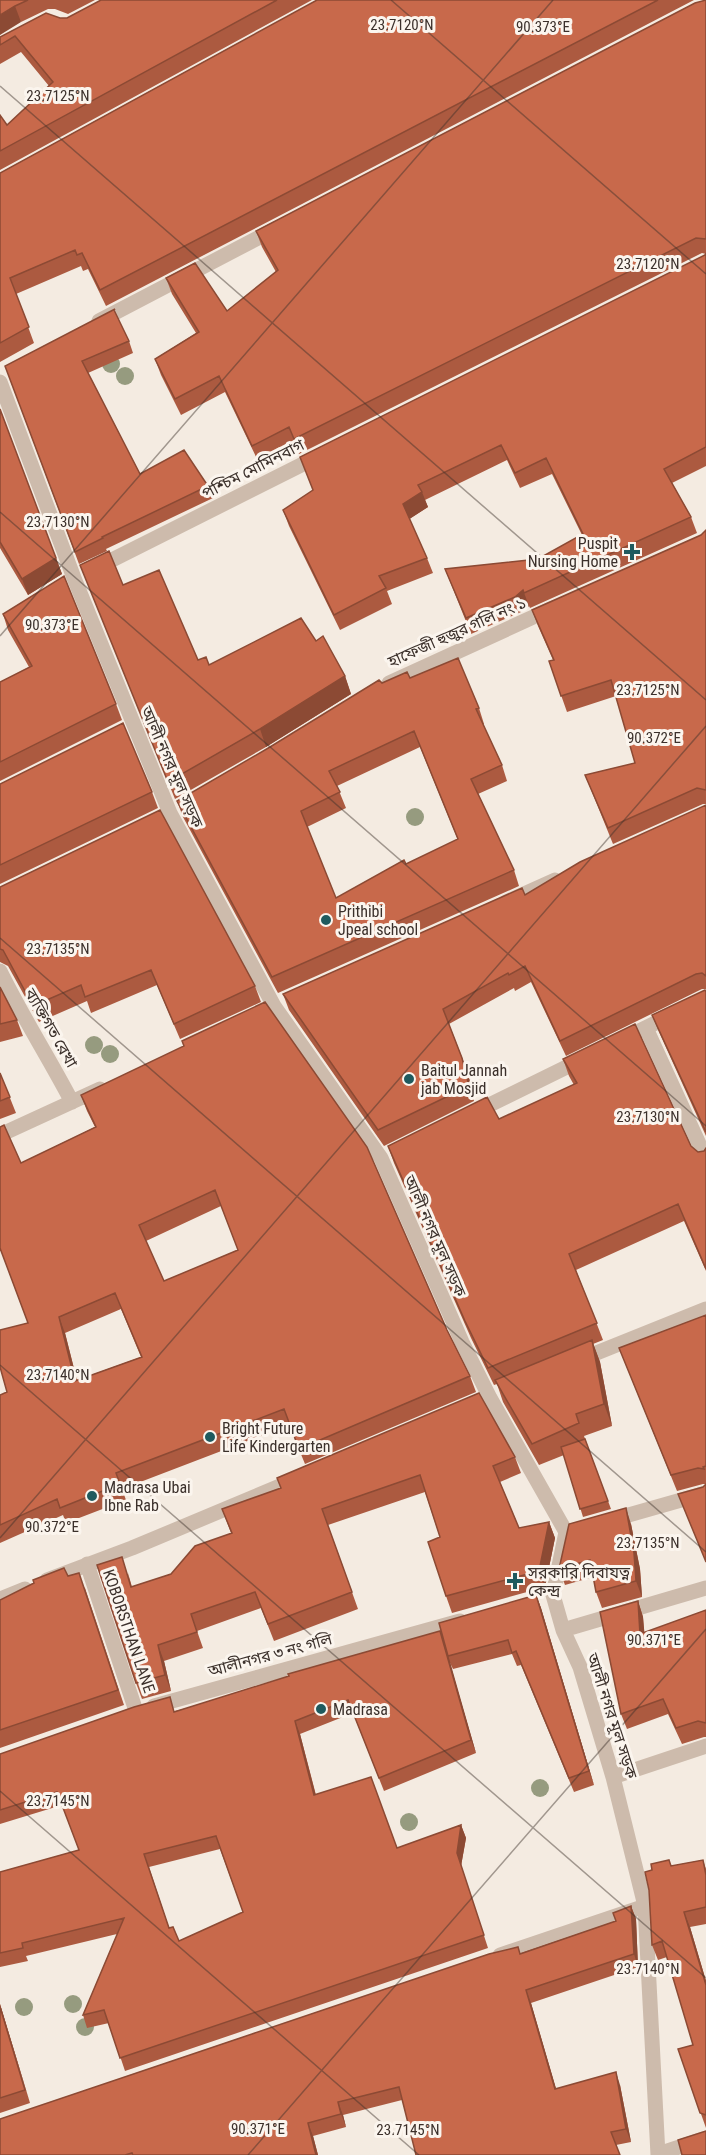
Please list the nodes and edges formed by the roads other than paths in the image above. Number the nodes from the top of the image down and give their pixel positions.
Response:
1 (295, 219) edge
2 (84, 328) edge
3 (2, 390) edge
4 (336, 447) edge
5 (69, 581) junction
6 (565, 603) edge
7 (380, 687) edge
8 (566, 876) edge
9 (490, 909) edge
10 (0, 971) edge
11 (706, 998) edge
12 (646, 1028) junction
13 (114, 1082) edge
14 (72, 1102) junction
15 (455, 1122) edge
16 (0, 1134) edge
17 (706, 1160) edge
18 (706, 1309) edge
19 (569, 1364) edge
20 (306, 1475) edge
21 (706, 1493) edge
22 (600, 1523) edge
23 (87, 1564) junction
24 (706, 1588) edge
25 (0, 1599) edge
26 (474, 1617) edge
27 (562, 1630) junction
28 (131, 1713) joint
29 (706, 1746) edge
30 (613, 1777) junction
31 (645, 1906) junction
32 (486, 1959) edge
33 (706, 2138) edge
34 (658, 2154) edge

1 - 2 street
3 - 5 street, আলী নগর মূল সড়ক
4 - 5 street, পশ্চিম মোমিনবাগ
5 - 27 street, আলী নগর মূল সড়ক
6 - 7 street, হাফেজী হুজুর গলি নং ১
8 - 9 street
10 - 14 street, ব্যক্তিগত রেখা
11 - 12 street
12 - 15 street
12 - 17 street
13 - 14 street
14 - 16 street
18 - 19 street
20 - 23 street
21 - 22 street
23 - 25 street
23 - 28 street, KOBORSTHAN LANE
24 - 27 street
26 - 28 street, আলীনগর ৩ নং গলি
27 - 30 street, আলী নগর মূল সড়ক
29 - 30 street
30 - 31 street, আলী নগর মূল সড়ক
31 - 32 street
31 - 34 street, আলী নগর মূল সড়ক
33 - 34 street

